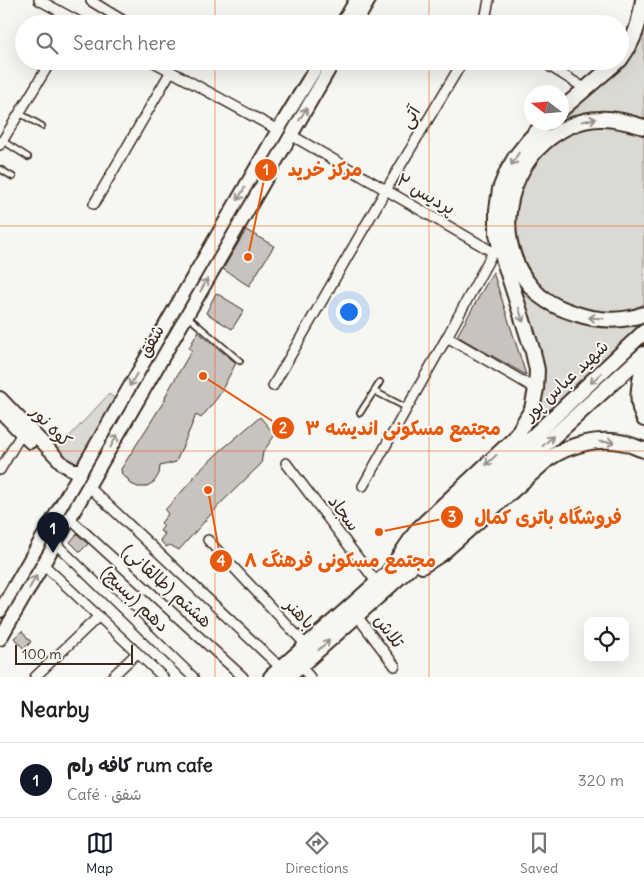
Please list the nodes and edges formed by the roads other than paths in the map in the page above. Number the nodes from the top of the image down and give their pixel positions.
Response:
1 (39, 0) edge
2 (93, 0) edge
3 (356, 0) edge
4 (369, 0) edge
5 (489, 0) edge
6 (643, 0) edge
7 (64, 15) edge
8 (115, 15) edge
9 (347, 15) edge
10 (360, 15) edge
11 (486, 15) edge
12 (629, 48) edge
13 (45, 70) edge
14 (168, 70) edge
15 (315, 70) edge
16 (329, 70) edge
17 (458, 70) edge
18 (555, 70) edge
19 (608, 70) edge
20 (171, 72) junction
21 (586, 89) junction
22 (569, 104) edge
23 (19, 113) junction
24 (42, 126) dead end
25 (644, 127) edge
26 (278, 130) junction
27 (538, 130) edge
28 (291, 135) junction
29 (2, 137) edge
30 (28, 157) dead end
31 (0, 169) edge
32 (12, 177) dead end
33 (386, 190) junction
34 (94, 204) dead end
35 (644, 314) edge
36 (186, 316) junction
37 (644, 332) edge
38 (447, 337) junction
39 (644, 354) edge
40 (240, 361) dead end
41 (644, 367) edge
42 (380, 382) dead end
43 (273, 386) dead end
44 (536, 389) junction
45 (374, 391) junction
46 (0, 398) edge
47 (407, 408) junction
48 (0, 411) edge
49 (360, 413) dead end
50 (644, 418) edge
51 (22, 433) junction
52 (644, 450) edge
53 (286, 464) dead end
54 (0, 470) edge
55 (72, 475) junction
56 (88, 486) junction
57 (362, 486) dead end
58 (69, 518) junction
59 (208, 540) dead end
60 (55, 544) junction
61 (43, 564) junction
62 (392, 577) junction
63 (377, 583) junction
64 (3, 605) edge
65 (18, 607) junction
66 (99, 616) junction
67 (356, 616) junction
68 (0, 639) edge
69 (306, 645) junction
70 (137, 652) junction
71 (300, 666) junction
72 (394, 666) dead end
73 (280, 674) edge
74 (35, 677) edge
75 (112, 677) edge
76 (163, 677) edge
77 (192, 677) edge
78 (242, 677) edge
79 (310, 677) edge

1 - 7 street
2 - 8 street
3 - 9 main road
4 - 10 main road
5 - 11 street
6 - 12 main road
13 - 23 street
14 - 20 street
15 - 26 main road, شفق
28 -> 16 main road, شفق
17 - 33 street, آتی
18 - 21 street
19 - 21 main road
20 - 26 street
20 - 34 street
21 - 22 main road
23 - 24 lane
23 - 29 street
35 -> 25 main road
26 -> 55 main road, شفق
27 -> 44 main road
28 - 33 street, پردیس ۲
36 -> 28 main road, شفق
29 - 30 lane
31 - 32 lane
33 - 38 street, پردیس ۲
33 - 43 street, آتی
36 - 40 lane
56 -> 36 main road, شفق
37 -> 62 main road, شهید عباس پور
38 - 44 street
38 - 47 street
62 -> 39 main road, شهید عباس پور
41 - 50 main road
42 - 45 lane
44 -> 62 main road
45 - 47 lane
45 - 49 lane
46 - 55 main road, کوه نور
47 - 57 street
48 - 51 main road, کوه نور
51 - 54 street
51 - 55 main road, کوه نور
62 -> 52 main road
53 - 63 street, سجاد
55 - 64 main road, شفق
56 - 58 main road, شفق
56 - 73 street
58 - 60 main road, شفق
58 - 78 street, هشتم (طالقانی)
59 - 69 street, باهنر
60 - 61 main road, شفق
60 - 77 street, دهم (بسیج)
65 -> 61 main road, شفق
61 - 66 street
62 - 63 main road, شهید عباس پور
62 - 67 main road, شهید عباس پور
63 - 69 main road, شهید عباس پور
64 - 65 main road
65 - 68 main road, شفق
66 - 70 street
66 - 74 street
71 -> 67 main road, شهید عباس پور
67 - 72 street, تلاش
69 - 73 main road, شهید عباس پور
70 - 75 street
70 - 76 street
71 - 73 main road, شهید عباس پور
71 - 79 street

